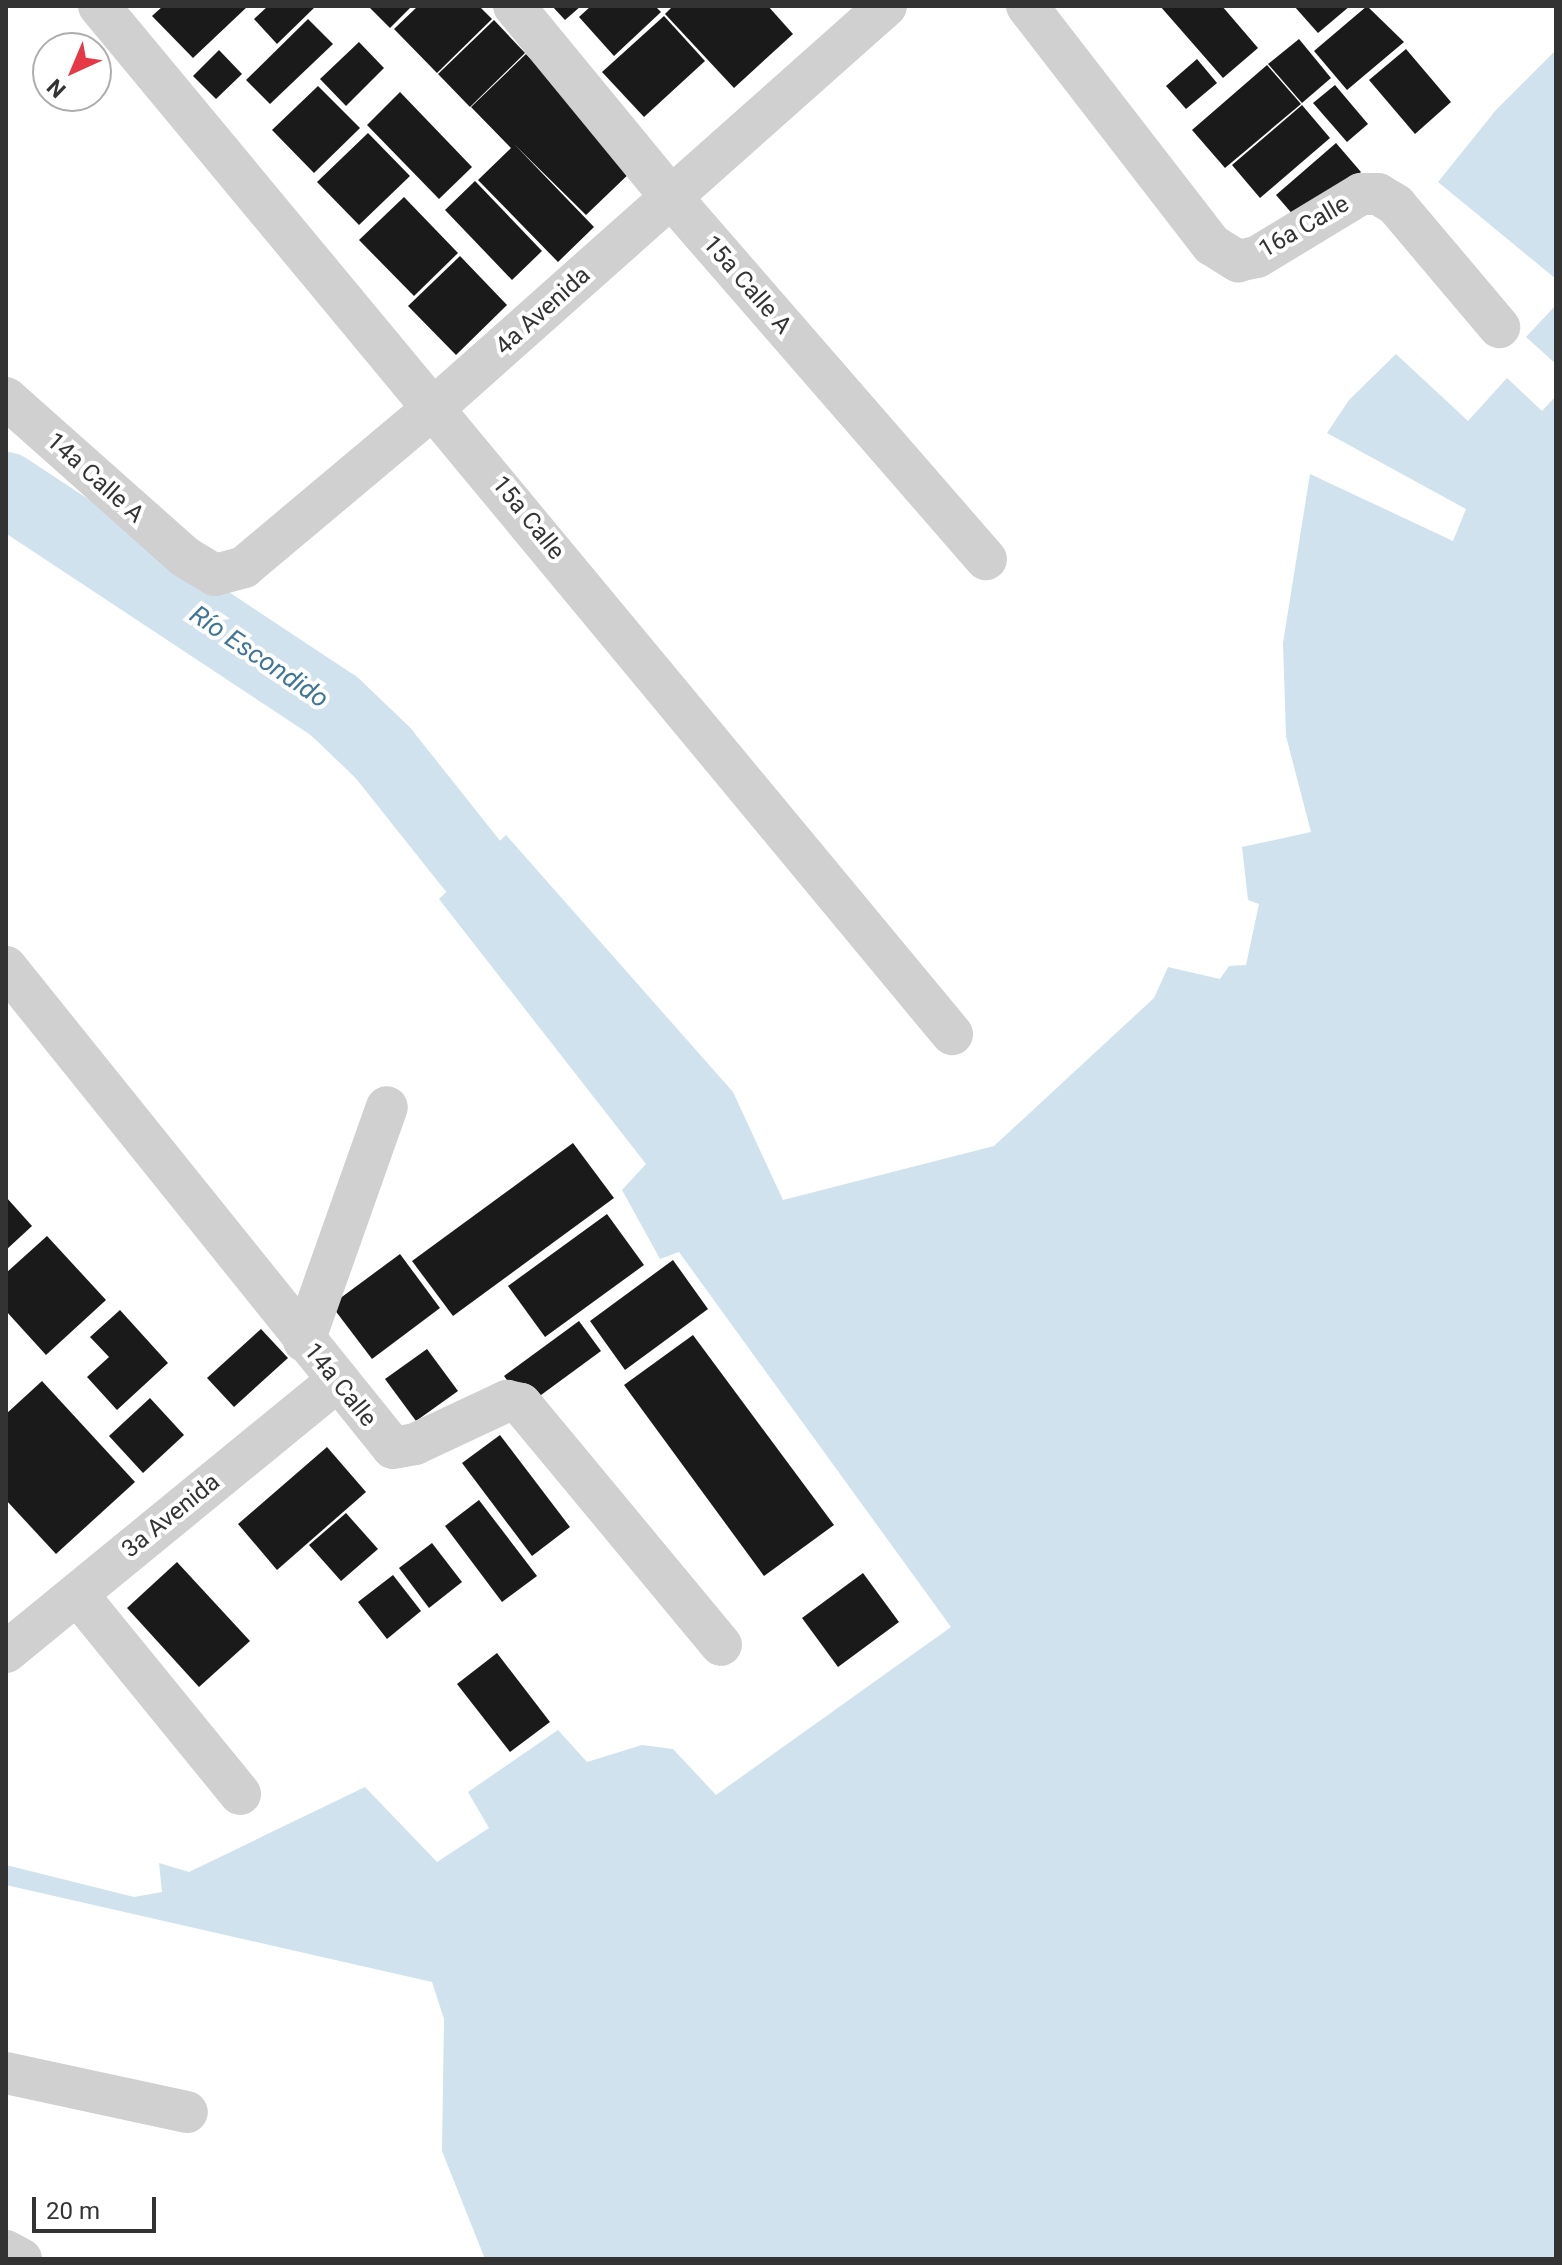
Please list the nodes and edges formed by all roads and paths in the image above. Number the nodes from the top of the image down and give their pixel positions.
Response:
1 (99, 6) edge
2 (514, 6) edge
3 (886, 6) edge
4 (1027, 6) edge
5 (671, 197) junction
6 (1499, 327) dead end
7 (6, 398) edge
8 (436, 406) junction
9 (185, 557) joint
10 (986, 559) dead end
11 (6, 967) edge
12 (952, 1034) dead end
13 (387, 1107) dead end
14 (304, 1341) junction
15 (337, 1381) junction
16 (77, 1594) junction
17 (721, 1645) dead end
18 (6, 1652) edge
19 (240, 1794) dead end
20 (6, 2073) edge
21 (187, 2112) dead end
22 (6, 2251) edge
23 (21, 2259) edge

1 - 8 street, 15a Calle
2 - 5 street, 15a Calle A
3 - 5 street, 4a Avenida
4 - 6 street, 16a Calle
5 - 8 street, 4a Avenida
5 - 10 street, 15a Calle A
7 - 9 street, 14a Calle A
8 - 9 street, 4a Avenida
8 - 12 street, 15a Calle
11 - 14 street, 14a Calle
13 - 14 street
14 - 15 street, 14a Calle
15 - 16 street, 3a Avenida
15 - 17 street, 14a Calle
16 - 18 street, 3a Avenida
16 - 19 street
20 - 21 street
22 - 23 street

